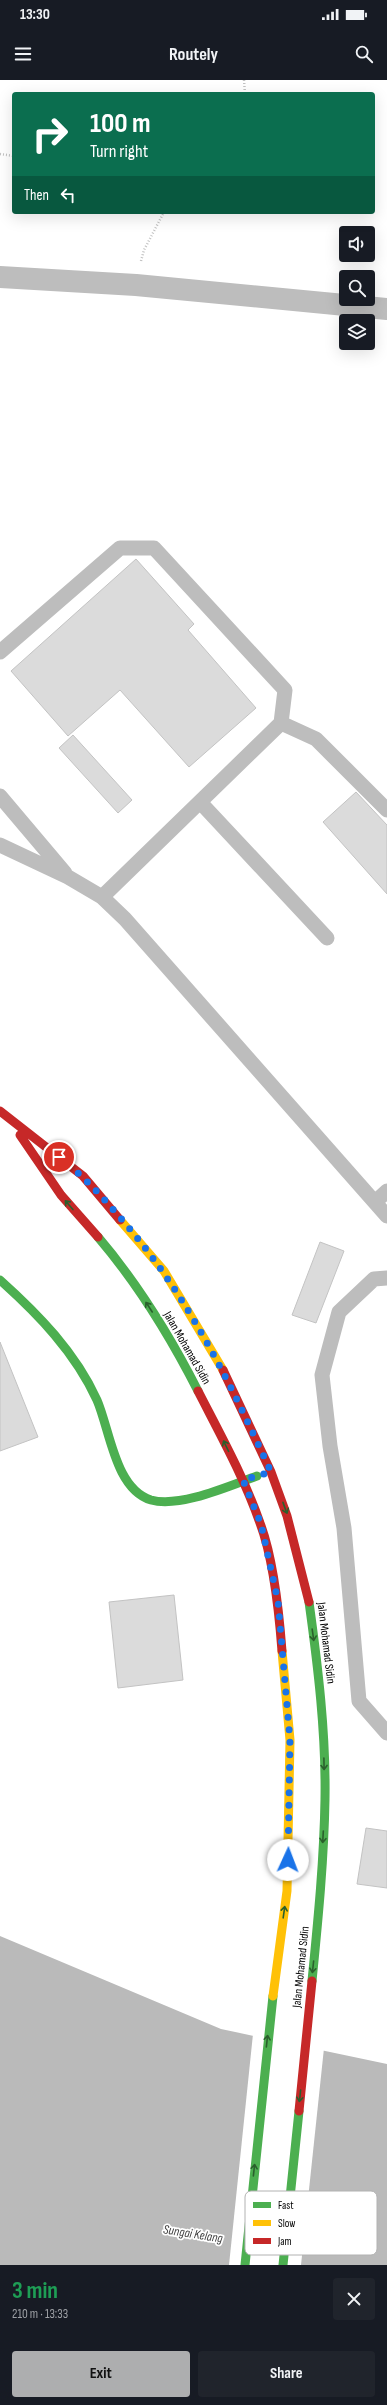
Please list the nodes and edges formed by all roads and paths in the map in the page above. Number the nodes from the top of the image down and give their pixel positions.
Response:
1 (244, 80) edge
2 (245, 92) edge
3 (0, 154) edge
4 (12, 156) edge
5 (163, 214) edge
6 (0, 277) edge
7 (136, 285) junction
8 (386, 308) edge
9 (0, 652) edge
10 (281, 724) junction
11 (0, 796) edge
12 (200, 802) junction
13 (387, 810) edge
14 (0, 844) edge
15 (68, 877) junction
16 (102, 897) junction
17 (327, 938) dead end
18 (0, 1111) edge
19 (11, 1121) junction
20 (387, 1191) edge
21 (375, 1202) junction
22 (387, 1216) edge
23 (387, 1278) edge
24 (0, 1280) edge
25 (271, 1472) junction
26 (243, 1480) junction
27 (387, 1733) edge
28 (252, 2191) edge
29 (291, 2191) edge
30 (246, 2255) edge
31 (284, 2255) edge
32 (245, 2265) edge
33 (283, 2265) edge

1 - 2 path
3 - 4 path
5 - 7 path
6 - 7 street
7 - 8 street
9 - 10 lane
10 - 12 lane
10 - 13 lane
11 - 15 lane
12 - 16 lane
12 - 17 lane
14 - 15 lane
15 - 16 lane
16 - 21 lane
18 - 19 main road, Jalan Mohamad Sidin
19 - 25 main road, Jalan Mohamad Sidin
26 -> 19 main road, Jalan Mohamad Sidin
20 - 21 lane
21 - 22 lane
23 - 27 lane
24 - 26 main road
25 - 26 main road
25 -> 29 main road, Jalan Mohamad Sidin
28 -> 26 main road, Jalan Mohamad Sidin
32 -> 30 main road, Jalan Mohamad Sidin
31 -> 33 main road, Jalan Mohamad Sidin

